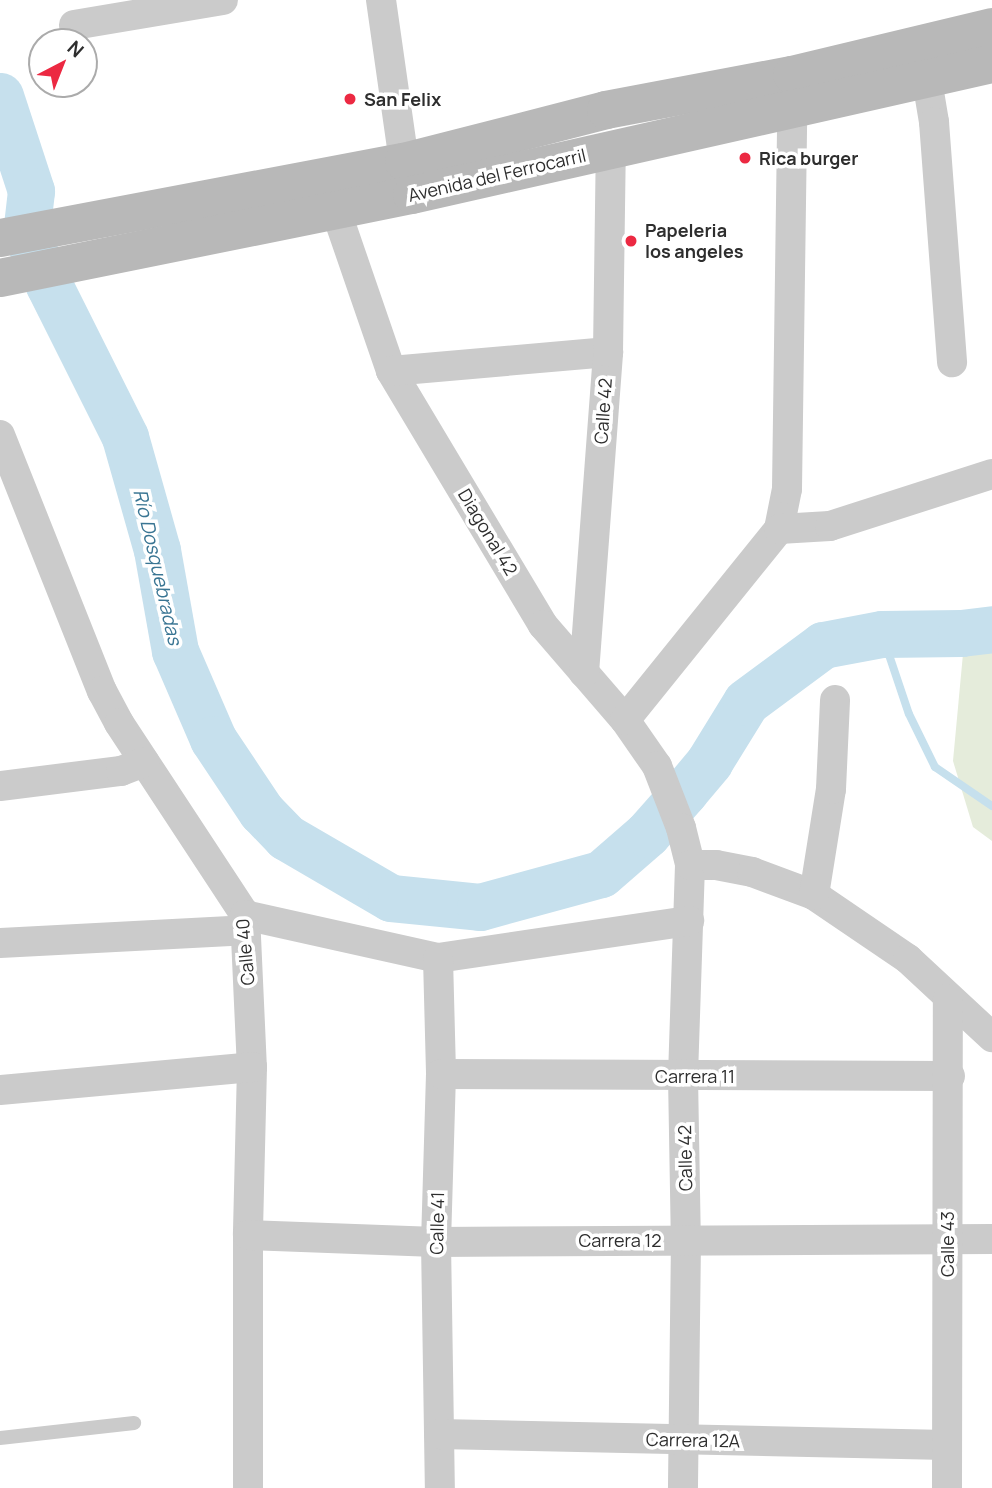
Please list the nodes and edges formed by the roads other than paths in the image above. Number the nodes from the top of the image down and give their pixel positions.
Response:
1 (223, 0) edge
2 (380, 0) edge
3 (74, 25) dead end
4 (992, 27) edge
5 (992, 64) edge
6 (927, 79) junction
7 (792, 109) junction
8 (611, 149) junction
9 (404, 162) junction
10 (336, 211) junction
11 (0, 239) edge
12 (0, 278) edge
13 (608, 352) junction
14 (952, 362) dead end
15 (391, 371) junction
16 (0, 435) edge
17 (992, 474) edge
18 (779, 529) junction
19 (584, 673) junction
20 (835, 700) dead end
21 (625, 720) junction
22 (145, 762) junction
23 (0, 786) edge
24 (681, 828) joint
25 (690, 865) junction
26 (814, 895) junction
27 (689, 921) junction
28 (245, 923) junction
29 (0, 943) edge
30 (438, 958) junction
31 (948, 999) junction
32 (992, 1037) edge
33 (252, 1067) junction
34 (441, 1074) junction
35 (683, 1076) junction
36 (950, 1076) junction
37 (0, 1090) edge
38 (248, 1235) junction
39 (946, 1237) junction
40 (992, 1239) edge
41 (686, 1240) junction
42 (436, 1242) junction
43 (134, 1423) dead end
44 (439, 1434) junction
45 (0, 1438) edge
46 (684, 1440) junction
47 (947, 1445) junction
48 (248, 1488) edge
49 (440, 1488) edge
50 (684, 1488) edge
51 (947, 1488) edge

1 - 3 street
2 - 9 street
4 - 9 main road, Avenida del Ferrocarril
5 - 6 main road, Avenida del Ferrocarril
6 - 7 main road, Avenida del Ferrocarril
6 - 14 street
7 - 8 main road, Avenida del Ferrocarril
7 - 18 street
8 - 10 main road, Avenida del Ferrocarril
8 - 13 street, Calle 42
9 - 11 main road, Avenida del Ferrocarril
10 - 12 main road, Avenida del Ferrocarril
10 - 15 street, Diagonal 42
13 - 15 street
13 - 19 street, Calle 42
15 - 19 street, Diagonal 42
16 - 22 street, Calle 40
17 - 18 street
18 - 21 street
19 - 21 street, Diagonal 42
20 - 26 street
21 - 24 street, Diagonal 42
22 - 23 street
22 - 28 street, Calle 40
24 - 25 street, Calle 42
25 - 26 street
25 - 27 street, Calle 42
26 - 31 street
27 - 30 street
27 - 35 street, Calle 42
28 - 29 street
28 - 30 street
28 - 33 street, Calle 40
30 - 34 street, Calle 41
31 - 32 street
31 - 36 street, Calle 43
33 - 37 street
33 - 38 street, Calle 40
34 - 35 street, Carrera 11
34 - 42 street, Calle 41
35 - 36 street, Carrera 11
35 - 41 street, Calle 42
36 - 39 street, Calle 43
38 - 42 street, Carrera 12
38 - 48 street, Calle 40
39 - 40 street, Carrera 12
39 - 41 street, Carrera 12
39 - 47 street, Calle 43
41 - 42 street, Carrera 12
41 - 46 street, Calle 42
42 - 44 street, Calle 41
43 - 45 lane
44 - 46 street, Carrera 12A
44 - 49 street, Calle 41
46 - 47 street, Carrera 12A
46 - 50 street, Calle 42
47 - 51 street, Calle 43

